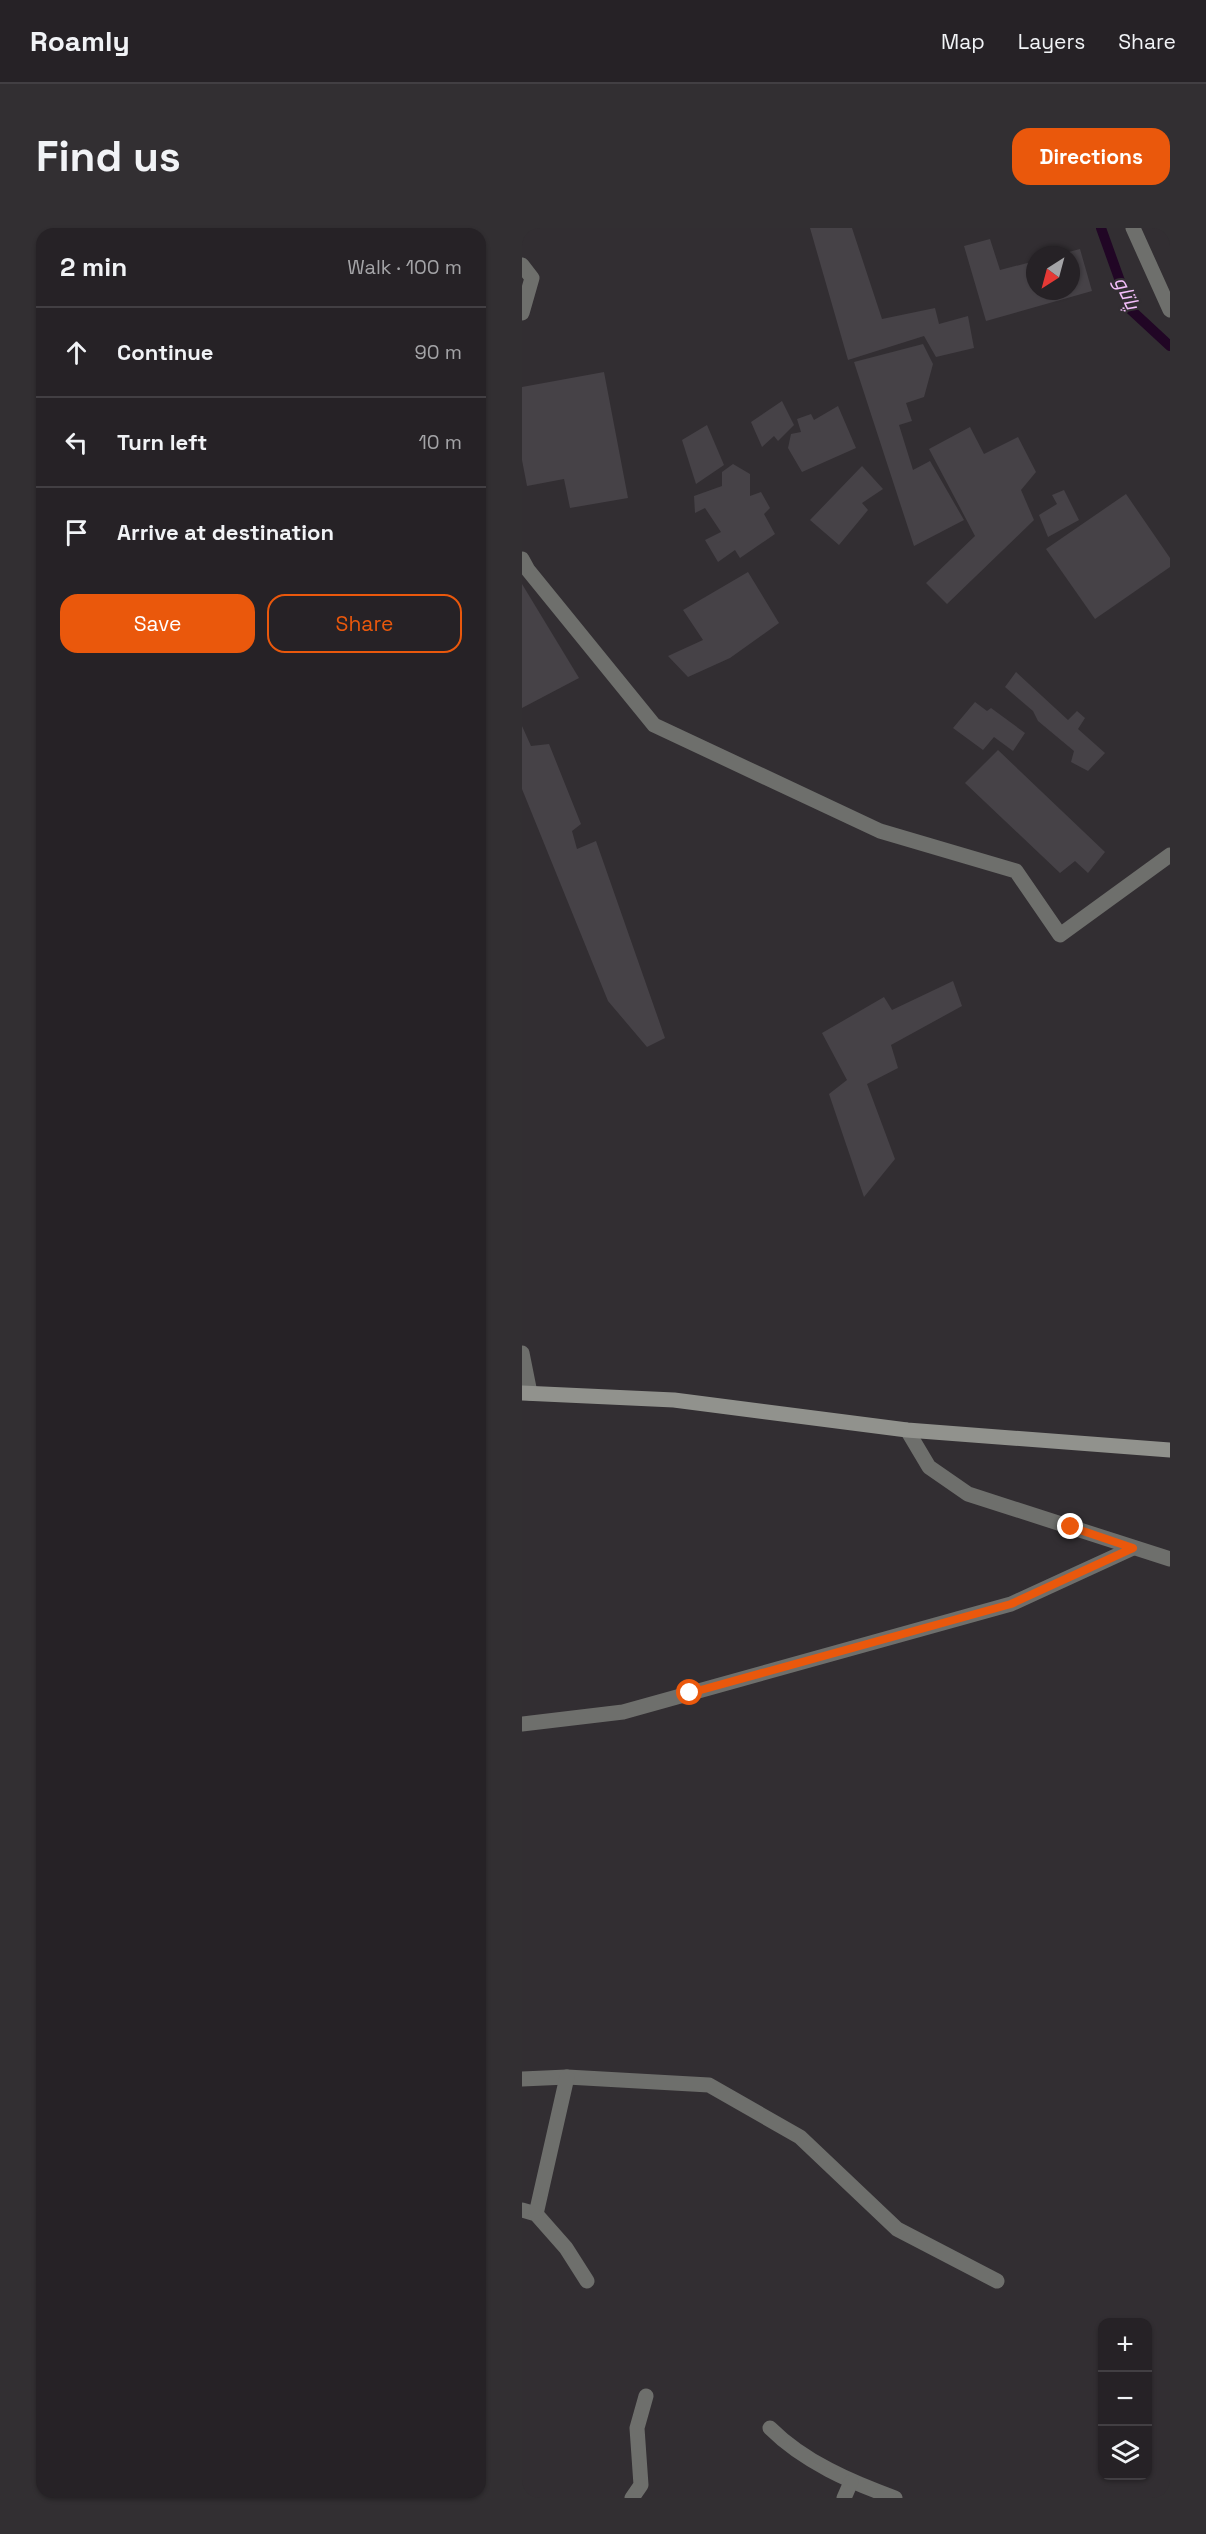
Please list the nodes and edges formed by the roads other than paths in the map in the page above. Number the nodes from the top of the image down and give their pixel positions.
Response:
1 (1133, 228) edge
2 (522, 265) edge
3 (1170, 310) edge
4 (522, 313) edge
5 (522, 560) edge
6 (1170, 855) edge
7 (522, 1353) edge
8 (526, 1393) edge
9 (907, 1430) junction
10 (1170, 1450) edge
11 (1133, 1548) junction
12 (1170, 1558) edge
13 (522, 1724) edge
14 (567, 2077) junction
15 (522, 2079) edge
16 (529, 2212) edge
17 (587, 2281) dead end
18 (996, 2281) dead end
19 (646, 2396) dead end
20 (770, 2428) dead end
21 (850, 2482) junction
22 (632, 2498) edge
23 (844, 2498) edge
24 (895, 2498) edge

1 - 3 street
2 - 4 street
5 - 6 street
7 - 8 street
8 - 9 street
9 - 10 street
9 - 11 street
11 - 12 street
11 - 13 street
14 - 15 street
14 - 16 street
14 - 18 street
16 - 17 street
19 - 22 street
20 - 21 street
21 - 23 street
21 - 24 street

